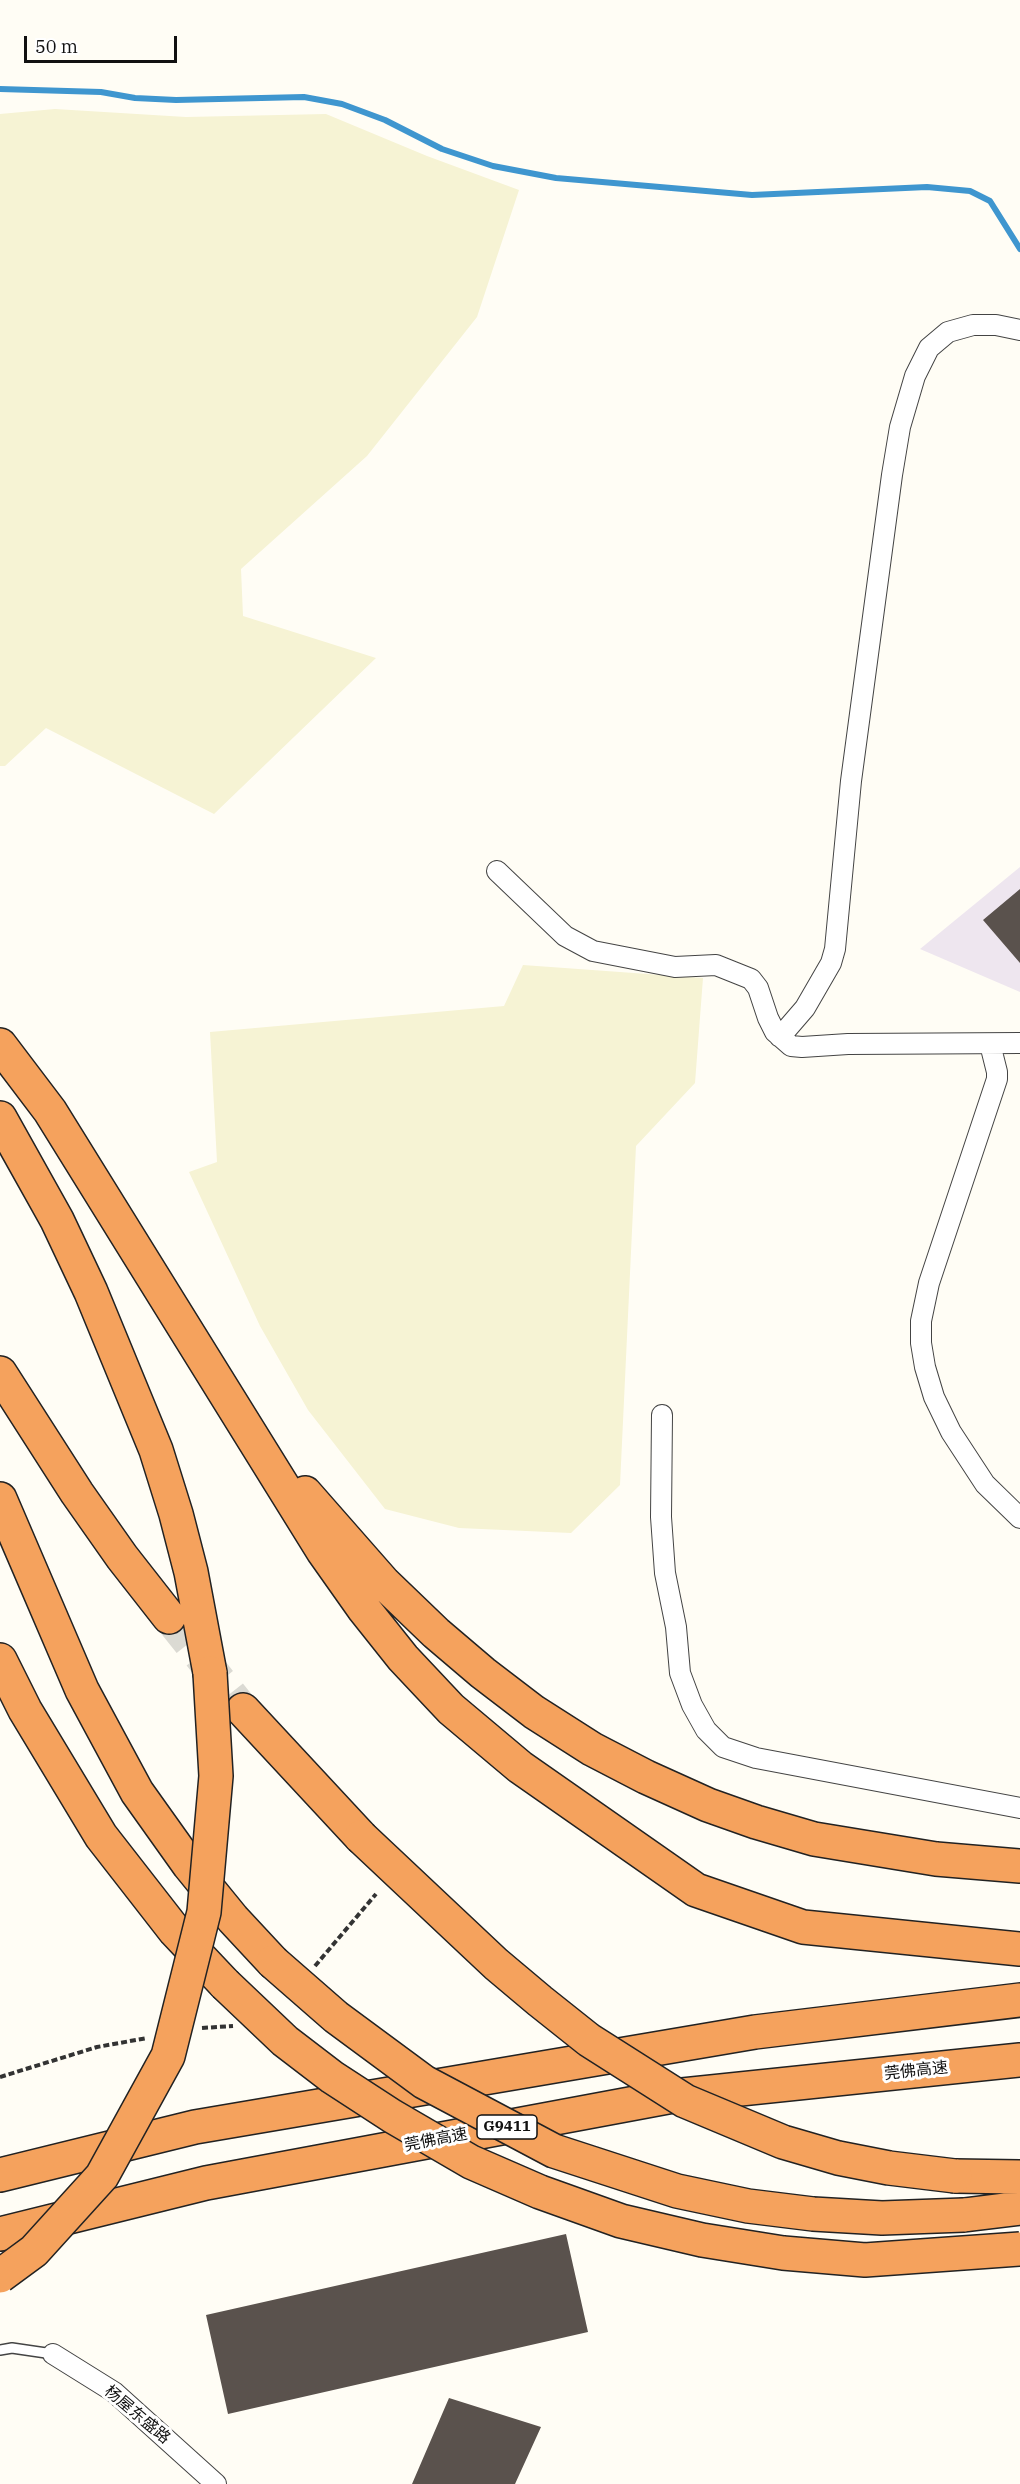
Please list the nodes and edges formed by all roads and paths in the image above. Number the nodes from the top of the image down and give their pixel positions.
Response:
1 (1020, 330) edge
2 (497, 871) dead end
3 (780, 1037) junction
4 (1020, 1043) edge
5 (990, 1044) junction
6 (0, 1045) edge
7 (0, 1118) edge
8 (0, 1373) edge
9 (233, 1410) junction
10 (662, 1415) dead end
11 (0, 1499) edge
12 (1020, 1518) edge
13 (169, 1617) tunnel mouth
14 (0, 1660) edge
15 (243, 1710) tunnel mouth
16 (1020, 1808) edge
17 (1020, 1866) edge
18 (1020, 1949) edge
19 (1020, 2000) edge
20 (1020, 2060) edge
21 (0, 2175) edge
22 (1020, 2177) edge
23 (1020, 2208) edge
24 (0, 2234) edge
25 (1020, 2249) edge
26 (0, 2276) edge
27 (0, 2350) edge
28 (53, 2354) joint
29 (216, 2484) edge

1 - 3 street
2 - 3 street
3 - 5 street
4 - 5 street
5 - 12 street
6 - 9 highway
7 - 26 highway, bridge
8 - 13 highway
9 - 17 highway
9 - 18 highway
10 - 16 street
11 - 23 highway, bridge
14 - 25 highway, bridge
15 - 22 highway, bridge
19 - 21 highway
20 - 24 highway, 莞佛高速 / G9411
27 - 28 lane
28 - 29 street, 杨屋东盛路

